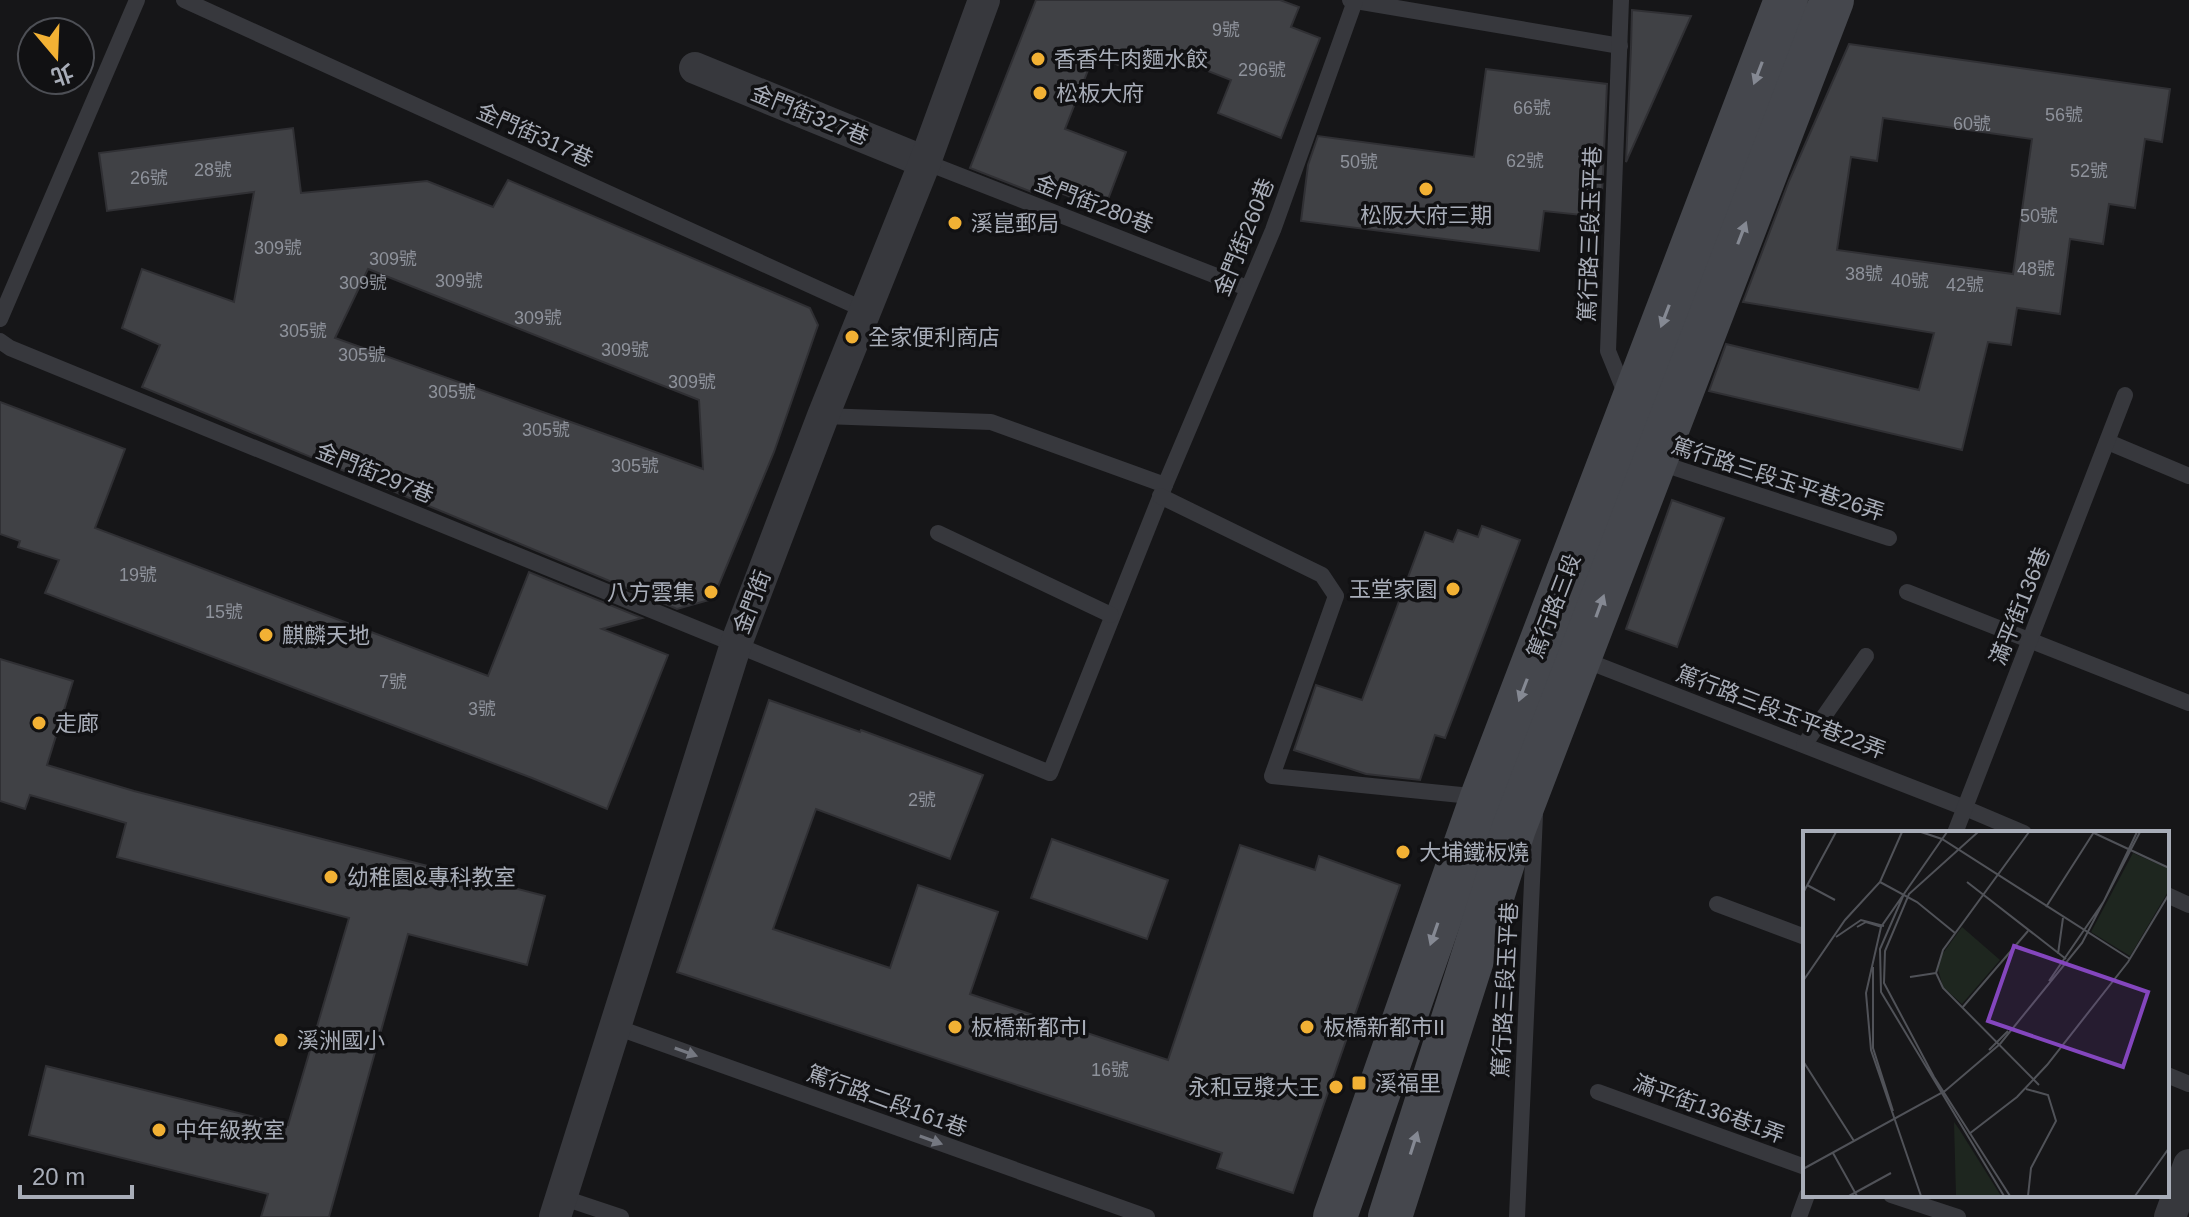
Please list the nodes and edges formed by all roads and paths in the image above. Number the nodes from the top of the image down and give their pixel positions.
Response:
1 (137, 0) edge
2 (184, 0) edge
3 (984, 0) edge
4 (1621, 0) edge
5 (1786, 0) edge
6 (1832, 0) edge
7 (1352, 1) edge
8 (1620, 46) junction
9 (695, 68) dead end
10 (925, 162) junction
11 (1247, 288) junction
12 (867, 311) junction
13 (0, 319) edge
14 (0, 341) edge
15 (2125, 395) dead end
16 (1630, 405) junction
17 (823, 416) junction
18 (2108, 442) junction
19 (1654, 461) junction
20 (2189, 476) edge
21 (1162, 490) junction
22 (938, 533) dead end
23 (1889, 538) dead end
24 (1907, 592) dead end
25 (1111, 615) junction
26 (2029, 641) junction
27 (736, 644) junction
28 (1866, 656) dead end
29 (1581, 658) junction
30 (2189, 703) edge
31 (1804, 745) junction
32 (1537, 764) junction
33 (1482, 797) junction
34 (1965, 808) junction
35 (1956, 831) edge
36 (2019, 831) edge
37 (2169, 896) edge
38 (1717, 904) dead end
39 (2189, 905) edge
40 (1803, 936) edge
41 (613, 1026) junction
42 (2169, 1076) edge
43 (2189, 1084) edge
44 (1598, 1092) dead end
45 (2189, 1165) edge
46 (1803, 1166) edge
47 (1806, 1197) edge
48 (1897, 1197) edge
49 (558, 1207) edge
50 (621, 1217) edge
51 (1147, 1217) edge
52 (1335, 1217) edge
53 (1390, 1217) edge
54 (1517, 1217) edge
55 (1799, 1217) edge
56 (1958, 1217) edge
57 (2170, 1217) edge

1 - 13 lane
2 - 12 lane, 金門街317巷
3 - 10 street, 金門街
4 - 8 lane, 篤行路三段玉平巷
5 -> 16 street, 篤行路三段
19 -> 6 street, 篤行路三段
7 - 8 lane
7 - 11 lane, 金門街260巷
8 - 16 lane, 篤行路三段玉平巷
9 - 10 street, 金門街327巷
10 - 11 lane, 金門街280巷
10 - 12 street, 金門街
11 - 21 lane, 金門街260巷
12 - 17 street, 金門街
14 - 27 lane, 金門街297巷
15 - 18 lane, 滿平街136巷
16 - 19 lane, 篤行路三段玉平巷
16 -> 33 street, 篤行路三段
17 - 21 lane
17 - 27 street, 金門街
18 - 20 lane
18 - 26 lane, 滿平街136巷
19 - 23 lane, 篤行路三段玉平巷26弄
29 -> 19 street, 篤行路三段
21 - 25 lane, 金門街260巷
21 - 33 lane
22 - 25 lane
24 - 26 lane
25 - 27 lane, 金門街260巷
26 - 30 lane
26 - 34 lane, 滿平街136巷
27 - 41 street, 金門街
28 - 31 lane
29 - 31 lane, 篤行路三段玉平巷22弄
29 - 32 street, 篤行路三段
31 - 34 lane, 篤行路三段玉平巷22弄
53 -> 32 street, 篤行路三段
32 - 54 lane, 篤行路三段玉平巷
33 -> 52 street, 篤行路三段
34 - 35 lane, 滿平街136巷
34 - 36 lane, 篤行路三段玉平巷22弄
37 - 39 lane
38 - 40 lane
41 - 49 street, 金門街
41 -> 51 lane, 篤行路二段161巷
42 - 43 lane
44 - 46 lane, 滿平街136巷1弄
45 - 57 street
47 - 55 lane
48 - 56 lane
49 - 50 lane

